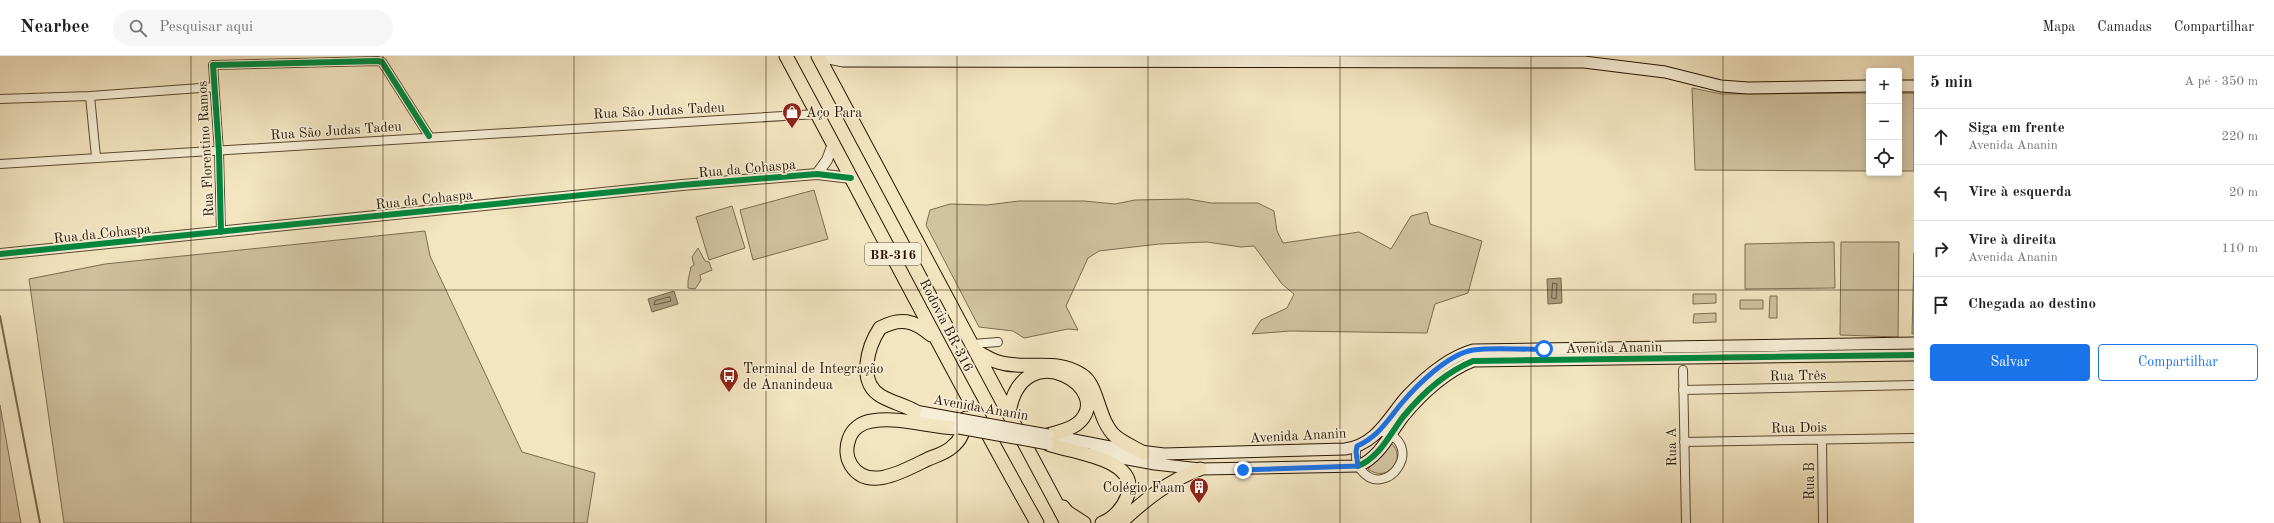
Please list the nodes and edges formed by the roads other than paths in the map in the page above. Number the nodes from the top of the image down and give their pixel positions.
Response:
1 (786, 56) edge
2 (819, 56) edge
3 (843, 61) junction
4 (830, 77) junction
5 (1866, 86) edge
6 (1902, 86) edge
7 (1914, 86) edge
8 (214, 87) junction
9 (90, 96) junction
10 (0, 99) edge
11 (817, 114) junction
12 (429, 136) junction
13 (833, 144) junction
14 (219, 152) junction
15 (96, 158) junction
16 (0, 164) edge
17 (817, 174) junction
18 (851, 178) junction
19 (221, 232) junction
20 (0, 254) edge
21 (934, 338) junction
22 (998, 342) dead end
23 (1914, 343) edge
24 (975, 347) junction
25 (1914, 355) edge
26 (1682, 370) dead end
27 (1914, 385) edge
28 (1683, 390) junction
29 (966, 396) junction
30 (915, 411) joint
31 (1009, 413) junction
32 (959, 423) junction
33 (1380, 431) junction
34 (1391, 435) junction
35 (1914, 438) edge
36 (1048, 440) junction
37 (1822, 440) junction
38 (1684, 442) junction
39 (1357, 446) junction
40 (1144, 453) junction
41 (1358, 466) junction
42 (1200, 469) junction
43 (1049, 490) junction
44 (1037, 523) edge
45 (1067, 523) edge
46 (1084, 523) edge
47 (1102, 523) edge
48 (1120, 523) edge
49 (1686, 523) edge
50 (1823, 523) edge

1 - 11 highway, Rodovia BR-316 / BR-316
2 - 3 main road
2 - 4 highway, BR-316
3 - 4 main road
3 - 5 main road
4 - 24 highway, Rodovia BR-316 / BR-316
6 - 7 main road
8 - 9 street
8 - 12 street, Rua Florentino Ramos
8 - 14 street, Rua Florentino Ramos
9 - 10 street
9 - 15 street
11 - 12 street, Rua São Judas Tadeu
11 - 13 highway, Rodovia BR-316 / BR-316
12 - 14 street, Rua São Judas Tadeu
13 - 17 street, Rua da Cohaspa
13 - 18 highway, Rodovia BR-316 / BR-316
14 - 15 street, Rua São Judas Tadeu
14 - 19 street, Rua Florentino Ramos
15 - 16 street, Rua São Judas Tadeu
17 - 18 street, Rua da Cohaspa
17 - 19 street, Rua da Cohaspa
18 - 21 highway, Rodovia BR-316 / BR-316
19 - 20 street, Rua da Cohaspa
21 - 29 highway, Rodovia BR-316 / BR-316
21 - 30 highway
22 - 24 street
23 - 33 main road, Avenida Ananin
24 - 31 highway, Rodovia BR-316 / BR-316
24 - 40 highway
25 - 34 main road, Avenida Ananin
26 - 28 street, Rua A
27 - 28 street, Rua Três
28 - 38 street, Rua A
29 - 32 highway
29 - 44 highway, Rodovia BR-316 / BR-316
30 - 32 main road, Avenida Ananin
31 - 36 highway
31 - 43 highway, Rodovia BR-316 / BR-316
32 - 36 main road, Avenida Ananin, bridge
33 - 34 street
33 - 39 main road, Avenida Ananin
34 - 41 main road, Avenida Ananin
34 - 41 street
35 - 37 street, Rua Dois
36 - 40 main road, Avenida Ananin
36 - 42 main road, Avenida Ananin
36 - 47 highway
37 - 38 street, Rua Dois
37 - 50 street, Rua B
38 - 49 street, Rua A
39 - 40 main road, Avenida Ananin
39 - 41 street
41 - 42 main road, Avenida Ananin
42 - 48 highway
43 - 45 highway, Rodovia BR-316 / BR-316
43 - 46 highway

